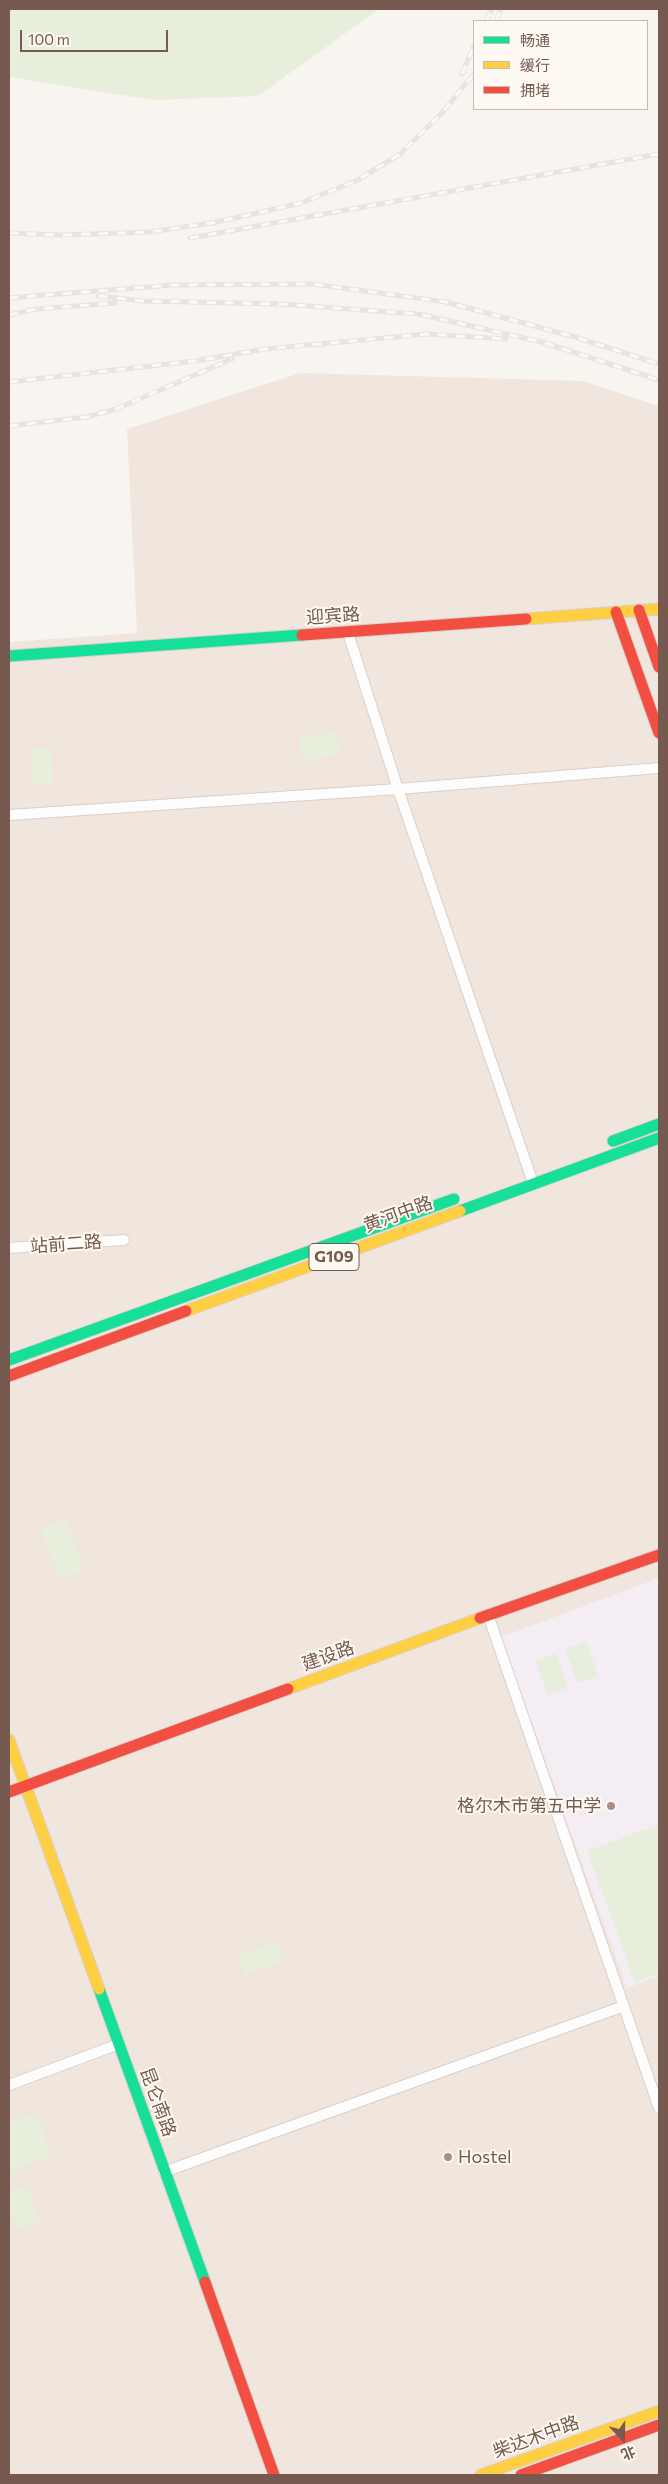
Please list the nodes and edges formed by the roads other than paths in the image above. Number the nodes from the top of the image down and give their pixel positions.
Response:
1 (659, 609) edge
2 (639, 610) junction
3 (616, 612) junction
4 (348, 633) junction
5 (9, 656) edge
6 (659, 667) edge
7 (659, 733) edge
8 (659, 768) edge
9 (398, 789) junction
10 (9, 815) edge
11 (659, 1124) edge
12 (659, 1138) edge
13 (603, 1144) dead end
14 (533, 1184) junction
15 (464, 1195) dead end
16 (124, 1240) dead end
17 (9, 1248) edge
18 (9, 1360) edge
19 (9, 1376) edge
20 (659, 1555) edge
21 (488, 1615) junction
22 (9, 1740) edge
23 (25, 1786) junction
24 (9, 1792) edge
25 (624, 2006) junction
26 (119, 2044) junction
27 (9, 2085) edge
28 (659, 2108) edge
29 (164, 2172) junction
30 (659, 2411) edge
31 (659, 2424) edge
32 (274, 2475) edge
33 (481, 2475) edge
34 (521, 2475) edge

1 - 2 main road, 迎宾路
2 - 3 main road, 迎宾路
2 - 6 main road
3 - 4 main road, 迎宾路
3 - 7 main road
4 - 5 main road, 迎宾路
4 - 9 street
8 - 9 street
9 - 10 street
9 - 14 street
11 - 13 main road
12 - 14 main road, 黄河中路 / G109
14 - 19 main road, 黄河中路 / G109
15 - 18 main road, 黄河中路 / G109
16 - 17 street, 站前二路
20 - 21 main road, 建设路
21 - 23 main road, 建设路
21 - 25 street
22 - 23 main road, 昆仑南路
23 - 24 main road, 建设路
23 - 26 main road, 昆仑南路
25 - 28 street
25 - 29 street
26 - 27 street
26 - 29 main road, 昆仑南路
29 - 32 main road, 昆仑南路
30 - 33 main road, 柴达木中路
31 - 34 main road, 柴达木中路

